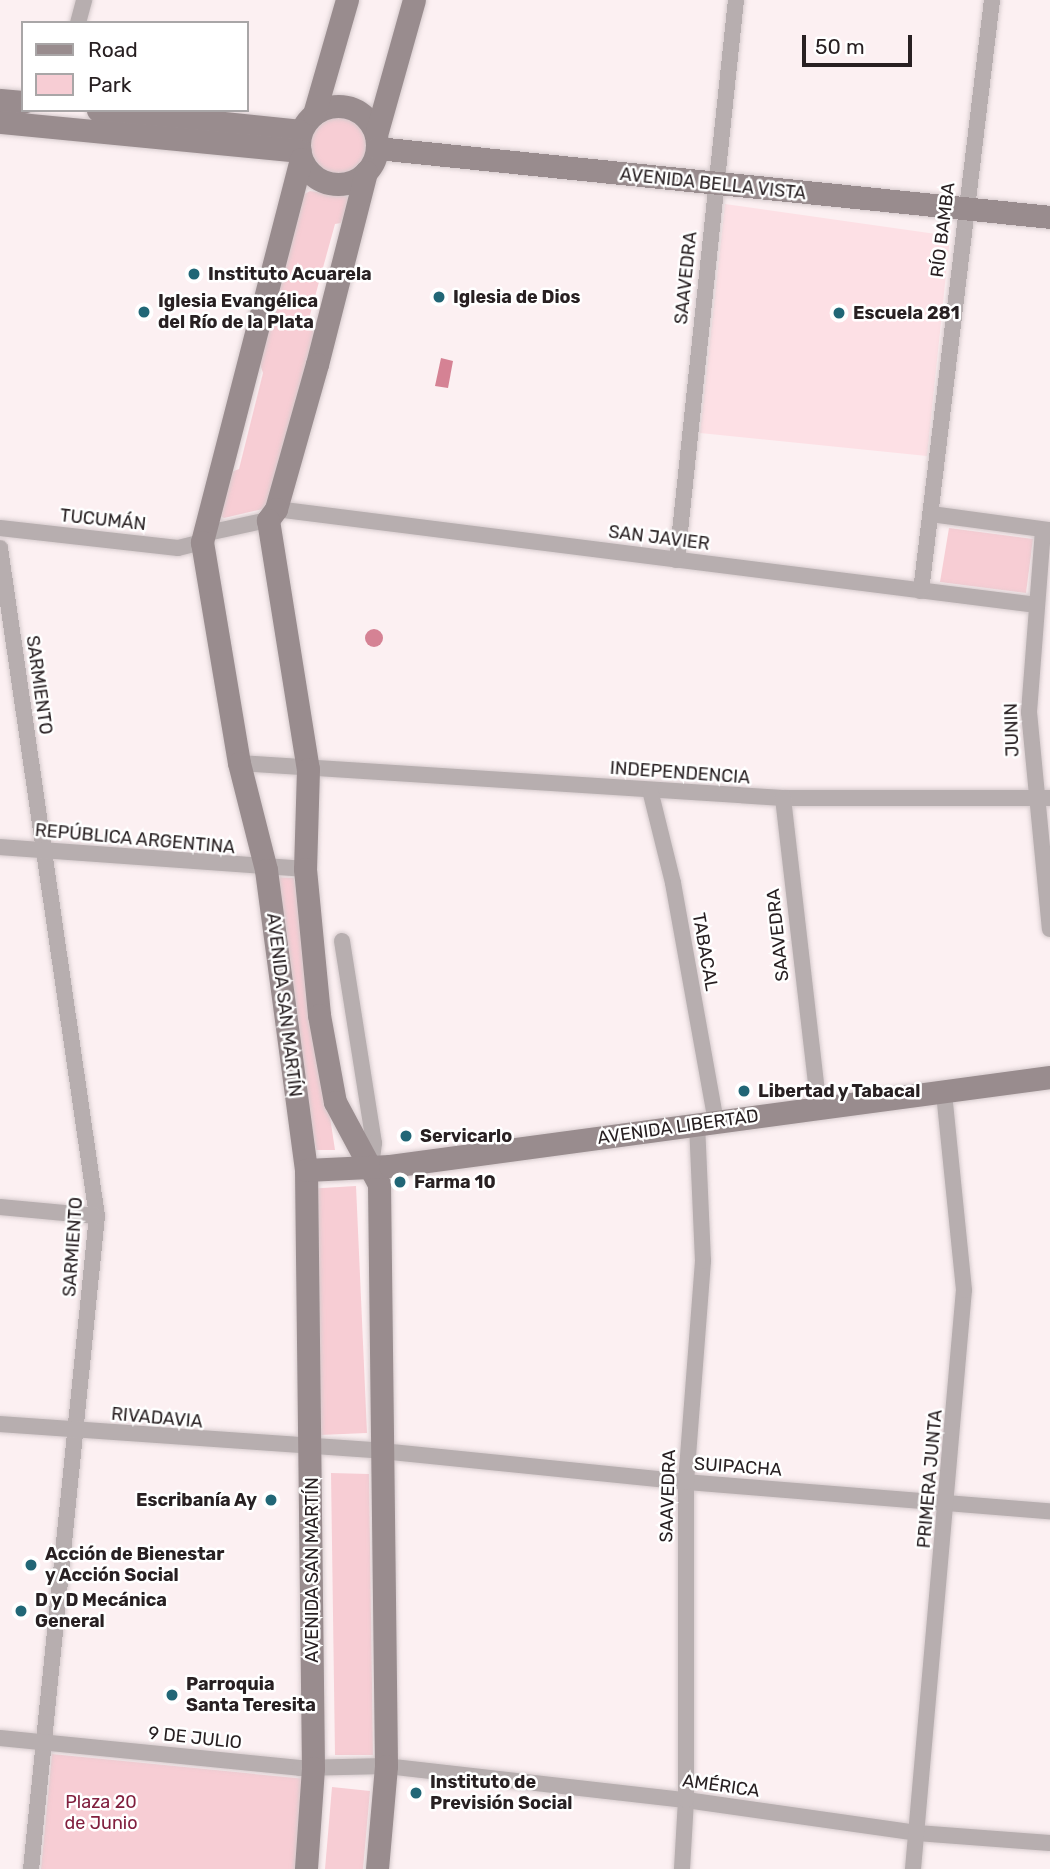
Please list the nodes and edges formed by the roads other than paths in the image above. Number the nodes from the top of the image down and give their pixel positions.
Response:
1 (84, 0) edge
2 (347, 0) edge
3 (414, 0) edge
4 (736, 0) edge
5 (992, 0) edge
6 (79, 21) edge
7 (0, 100) edge
8 (21, 102) edge
9 (113, 112) edge
10 (53, 118) edge
11 (0, 122) edge
12 (304, 138) junction
13 (376, 142) junction
14 (366, 172) junction
15 (715, 186) junction
16 (964, 208) junction
17 (1050, 217) edge
18 (272, 514) junction
19 (931, 514) junction
20 (0, 528) edge
21 (1046, 530) edge
22 (202, 538) junction
23 (0, 548) edge
24 (677, 559) junction
25 (920, 591) junction
26 (1037, 605) junction
27 (239, 763) junction
28 (308, 769) junction
29 (650, 790) junction
30 (1042, 797) edge
31 (783, 798) junction
32 (0, 847) edge
33 (43, 850) junction
34 (305, 869) junction
35 (266, 870) junction
36 (1050, 929) edge
37 (342, 941) dead end
38 (1050, 1077) edge
39 (944, 1092) junction
40 (819, 1108) junction
41 (707, 1123) junction
42 (371, 1166) junction
43 (306, 1170) junction
44 (0, 1207) edge
45 (97, 1216) junction
46 (0, 1424) edge
47 (75, 1431) junction
48 (311, 1450) junction
49 (382, 1451) junction
50 (686, 1482) junction
51 (948, 1502) junction
52 (1050, 1511) edge
53 (0, 1738) edge
54 (44, 1743) junction
55 (386, 1766) junction
56 (313, 1768) junction
57 (686, 1800) junction
58 (917, 1833) junction
59 (1050, 1843) edge
60 (31, 1869) edge
61 (306, 1869) edge
62 (377, 1869) edge
63 (681, 1869) edge
64 (913, 1869) edge

1 - 6 street
2 - 12 main road, AVENIDA SAN MARTÍN
3 - 13 main road
4 - 15 street, SAAVEDRA
5 - 16 street, RÍO BAMBA
7 - 8 main road
9 - 12 main road
10 - 11 main road
10 - 12 main road
12 - 13 main road
12 - 14 main road
12 - 22 main road, AVENIDA SAN MARTÍN
13 - 14 main road
13 - 15 main road, AVENIDA BELLA VISTA
14 - 18 main road, AVENIDA SAN MARTÍN
15 - 16 main road, AVENIDA BELLA VISTA
15 - 24 street, SAAVEDRA
16 - 17 main road, AVENIDA BELLA VISTA
16 - 19 street, RÍO BAMBA
18 - 22 street, SAN JAVIER
18 - 24 street, SAN JAVIER
18 - 28 main road, AVENIDA SAN MARTÍN
19 - 21 street
19 - 25 street, RÍO BAMBA
20 - 22 street, TUCUMÁN
21 - 26 street, JUNIN
22 - 27 main road, AVENIDA SAN MARTÍN
23 - 33 street, SARMIENTO
24 - 25 street, SAN JAVIER
25 - 26 street, SAN JAVIER
26 - 30 street, JUNIN
27 - 28 street, INDEPENDENCIA
27 - 35 main road, AVENIDA SAN MARTÍN
28 - 29 street, INDEPENDENCIA
28 - 34 main road, AVENIDA SAN MARTÍN
29 - 31 street, INDEPENDENCIA
29 - 41 street, TABACAL
30 - 31 street, INDEPENDENCIA
30 - 36 street, JUNIN
31 - 40 street, SAAVEDRA
32 - 33 street, REPÚBLICA ARGENTINA
33 - 35 street, REPÚBLICA ARGENTINA
33 - 45 street, SARMIENTO
34 - 35 street, REPÚBLICA ARGENTINA
34 - 42 main road, AVENIDA SAN MARTÍN
35 - 43 main road, AVENIDA SAN MARTÍN
37 - 42 street
38 - 39 main road, AVENIDA LIBERTAD
39 - 40 main road, AVENIDA LIBERTAD
39 - 51 street, PRIMERA JUNTA
40 - 41 main road, AVENIDA LIBERTAD
41 - 42 main road, AVENIDA LIBERTAD
41 - 50 street, SAAVEDRA
42 - 43 main road, AVENIDA LIBERTAD
42 - 49 main road, AVENIDA SAN MARTÍN
43 - 48 main road, AVENIDA SAN MARTÍN
44 - 45 street
45 - 47 street, SARMIENTO
46 - 47 street, RIVADAVIA
47 - 48 street, RIVADAVIA
47 - 54 street, SARMIENTO
48 - 49 street, RIVADAVIA
48 - 56 main road, AVENIDA SAN MARTÍN
49 - 50 street, SUIPACHA
49 - 55 main road, AVENIDA SAN MARTÍN
50 - 51 street, SUIPACHA
50 - 57 street, SAAVEDRA
51 - 52 street, SUIPACHA
51 - 58 street, PRIMERA JUNTA
53 - 54 street, 9 DE JULIO
54 - 56 street, 9 DE JULIO
54 - 60 street, SARMIENTO
55 - 56 street, 9 DE JULIO
55 - 57 street, AMÉRICA
55 - 62 main road, AVENIDA SAN MARTÍN
56 - 61 main road, AVENIDA SAN MARTÍN
57 - 58 street, AMÉRICA
57 - 63 street, SAAVEDRA
58 - 59 street, AMÉRICA
58 - 64 street, PRIMERA JUNTA

